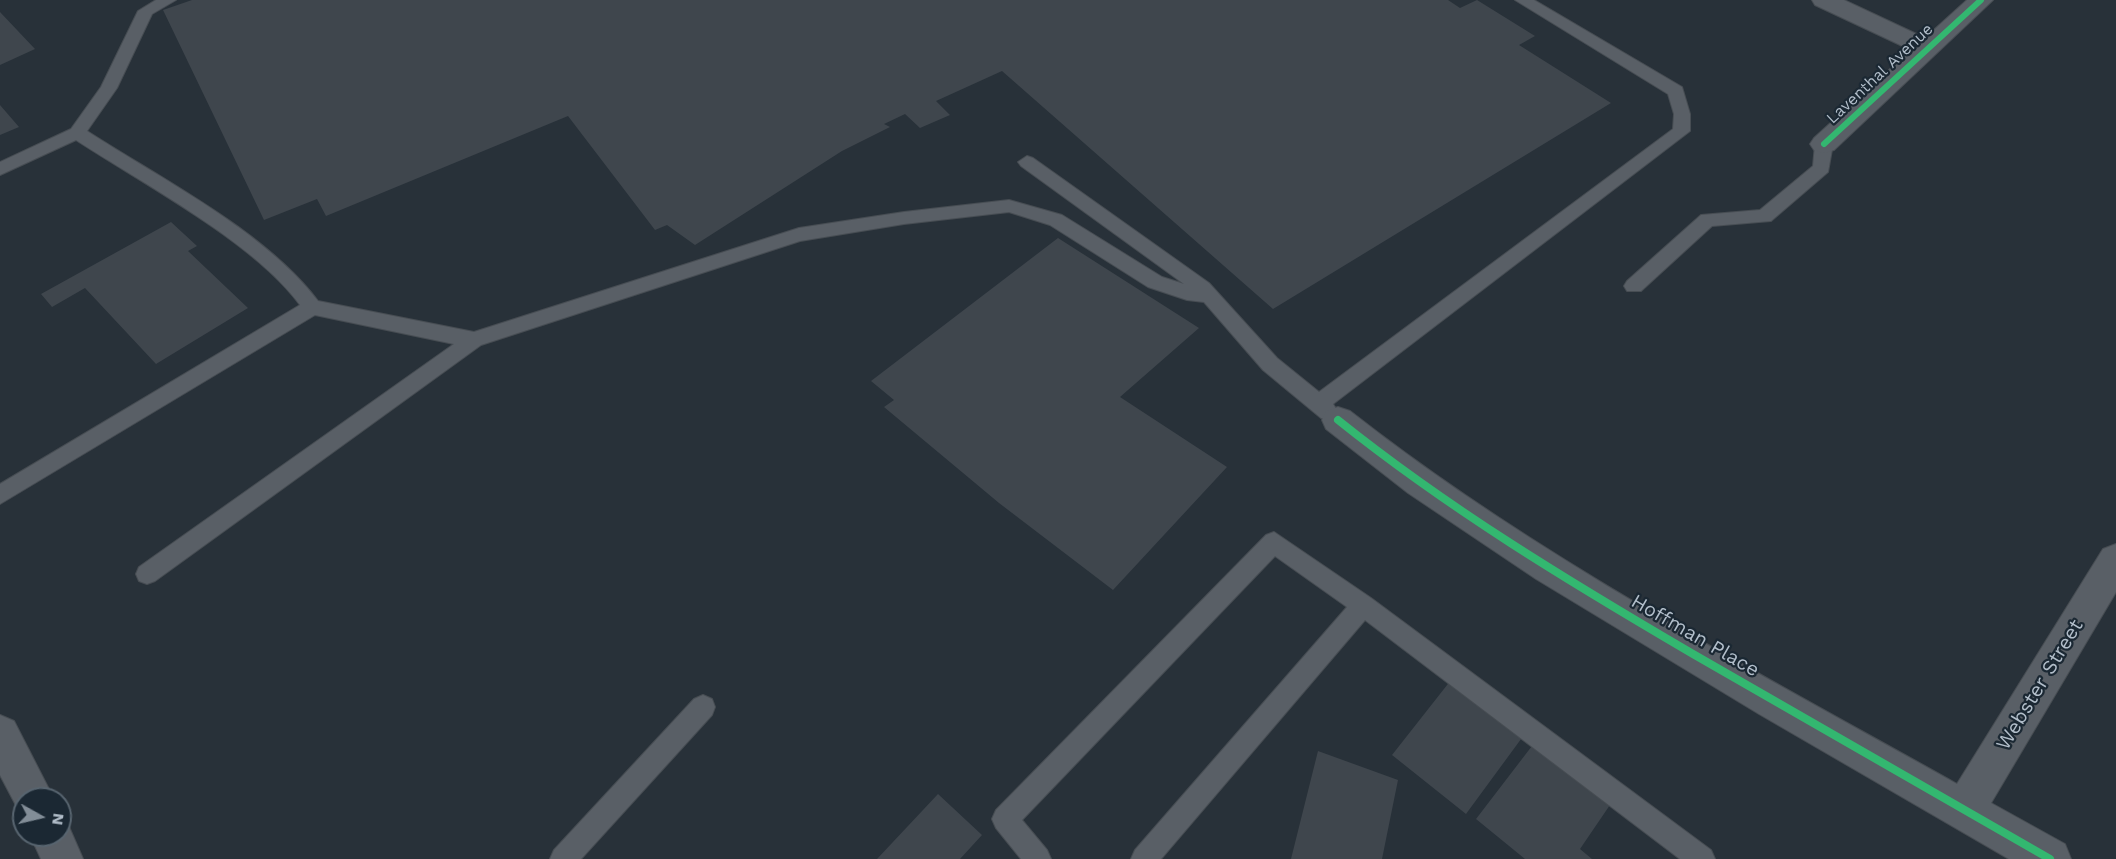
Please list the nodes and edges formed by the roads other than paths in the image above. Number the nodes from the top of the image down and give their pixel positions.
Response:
1 (168, 0) edge
2 (1523, 0) edge
3 (1824, 0) edge
4 (1981, 0) edge
5 (1928, 48) junction
6 (77, 133) junction
7 (1824, 144) joint
8 (1027, 162) dead end
9 (0, 169) edge
10 (1634, 286) dead end
11 (1209, 296) junction
12 (312, 307) junction
13 (474, 340) junction
14 (1328, 412) junction
15 (0, 495) edge
16 (2116, 560) edge
17 (147, 574) dead end
18 (1363, 604) junction
19 (703, 707) dead end
20 (6, 758) edge
21 (26, 787) edge
22 (1964, 810) junction
23 (563, 859) edge
24 (1038, 859) edge
25 (1144, 859) edge
26 (1702, 859) edge
27 (2050, 859) edge

1 - 6 lane
2 - 14 lane
3 - 5 street
4 - 5 street, Laventhal Avenue
5 - 7 street, Laventhal Avenue
6 - 9 lane
6 - 12 lane
7 - 10 lane
8 - 11 lane
11 - 13 lane
11 - 14 lane
12 - 13 lane
12 - 15 lane
13 - 17 lane
14 - 22 street, Hoffman Place
16 - 22 street, Webster Street
18 - 24 lane
18 - 25 lane
18 - 26 lane
19 - 23 lane
20 - 21 street
22 - 27 street, Hoffman Place

